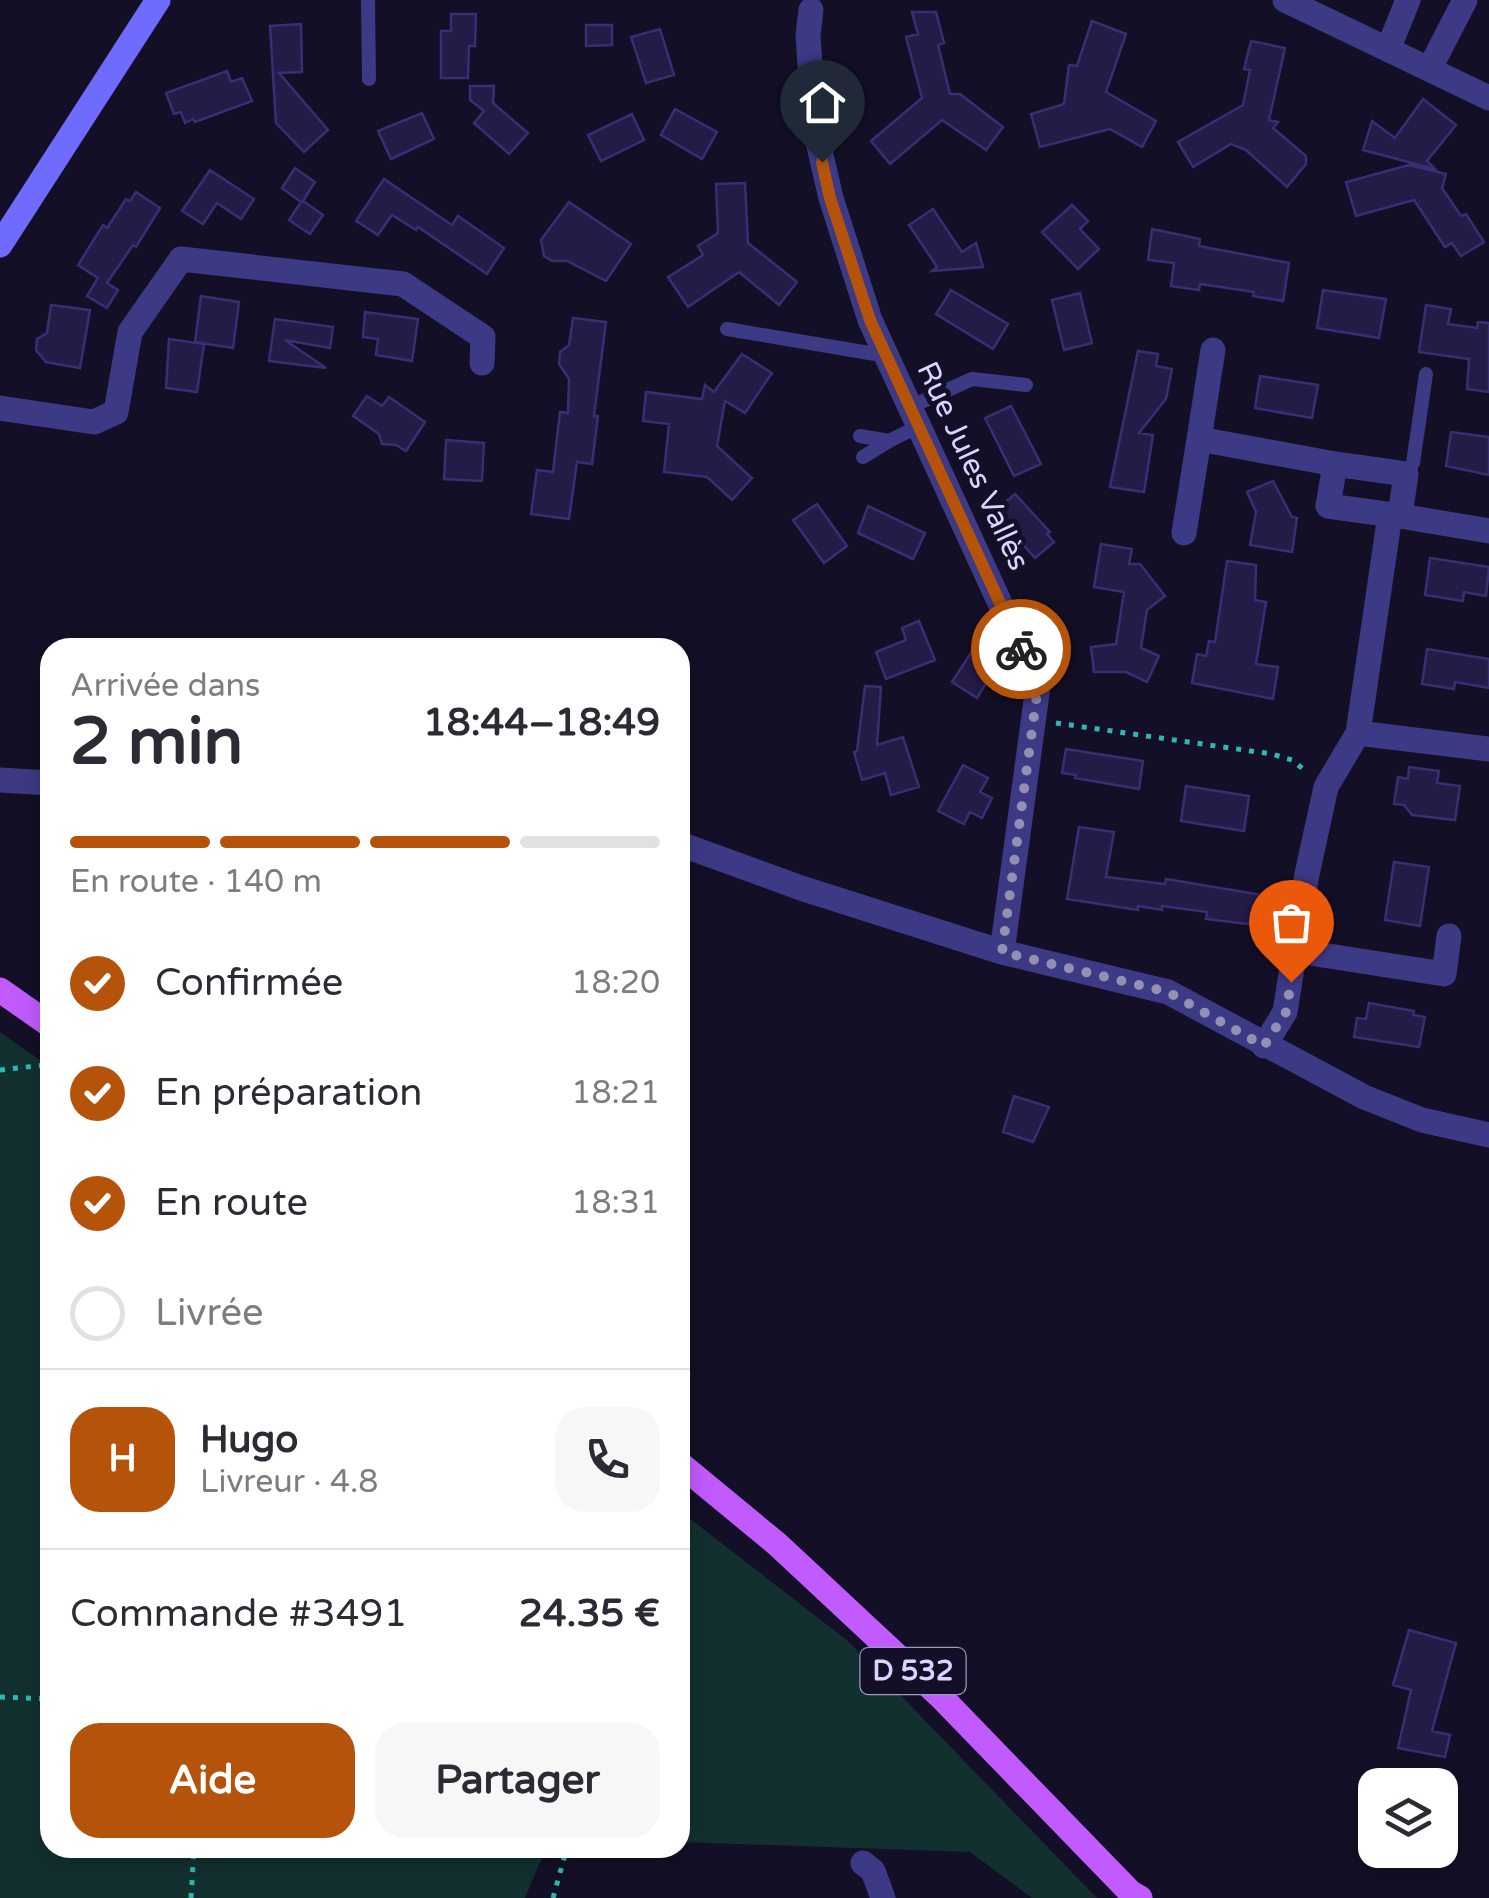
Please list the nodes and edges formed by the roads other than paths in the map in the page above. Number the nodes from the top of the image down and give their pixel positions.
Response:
1 (158, 0) edge
2 (368, 0) edge
3 (1285, 0) edge
4 (1408, 0) edge
5 (1466, 0) edge
6 (809, 3) edge
7 (1389, 47) junction
8 (1430, 68) junction
9 (369, 78) dead end
10 (1489, 98) edge
11 (8, 216) edge
12 (0, 246) edge
13 (727, 329) dead end
14 (1213, 350) dead end
15 (887, 356) junction
16 (482, 363) dead end
17 (1426, 374) dead end
18 (1026, 385) dead end
19 (0, 408) edge
20 (915, 417) junction
21 (860, 436) dead end
22 (1200, 439) junction
23 (889, 442) junction
24 (863, 457) dead end
25 (1335, 464) junction
26 (1406, 474) junction
27 (1395, 516) junction
28 (1489, 531) edge
29 (1184, 533) dead end
30 (1358, 734) junction
31 (1489, 749) edge
32 (0, 780) edge
33 (40, 782) edge
34 (690, 848) edge
35 (1450, 936) dead end
36 (1297, 951) junction
37 (1002, 952) junction
38 (0, 990) edge
39 (40, 1018) edge
40 (1264, 1046) junction
41 (1489, 1134) edge
42 (690, 1472) edge
43 (863, 1862) dead end
44 (1135, 1896) edge
45 (883, 1898) edge

1 - 11 street
2 - 9 lane
3 - 7 street
4 - 7 street
5 - 8 street
6 - 15 street, Rue Jules Vallès
7 - 8 street
8 - 10 street
11 - 12 street
13 - 15 lane
14 - 22 street
15 - 20 street, Rue Jules Vallès
16 - 19 street
17 - 26 lane
18 - 20 lane
20 - 23 lane
20 - 37 street, Rue Jules Vallès
21 - 23 lane
22 - 25 street
22 - 29 street
23 - 24 lane
25 - 26 street
25 - 27 street
26 - 27 street
27 - 28 street
27 - 30 street
30 - 31 street
30 - 36 street
32 - 33 street
34 - 37 street
35 - 36 street
36 - 40 street
37 - 40 street
38 - 39 main road
40 - 41 street
42 - 44 main road, D 532
43 - 45 street

